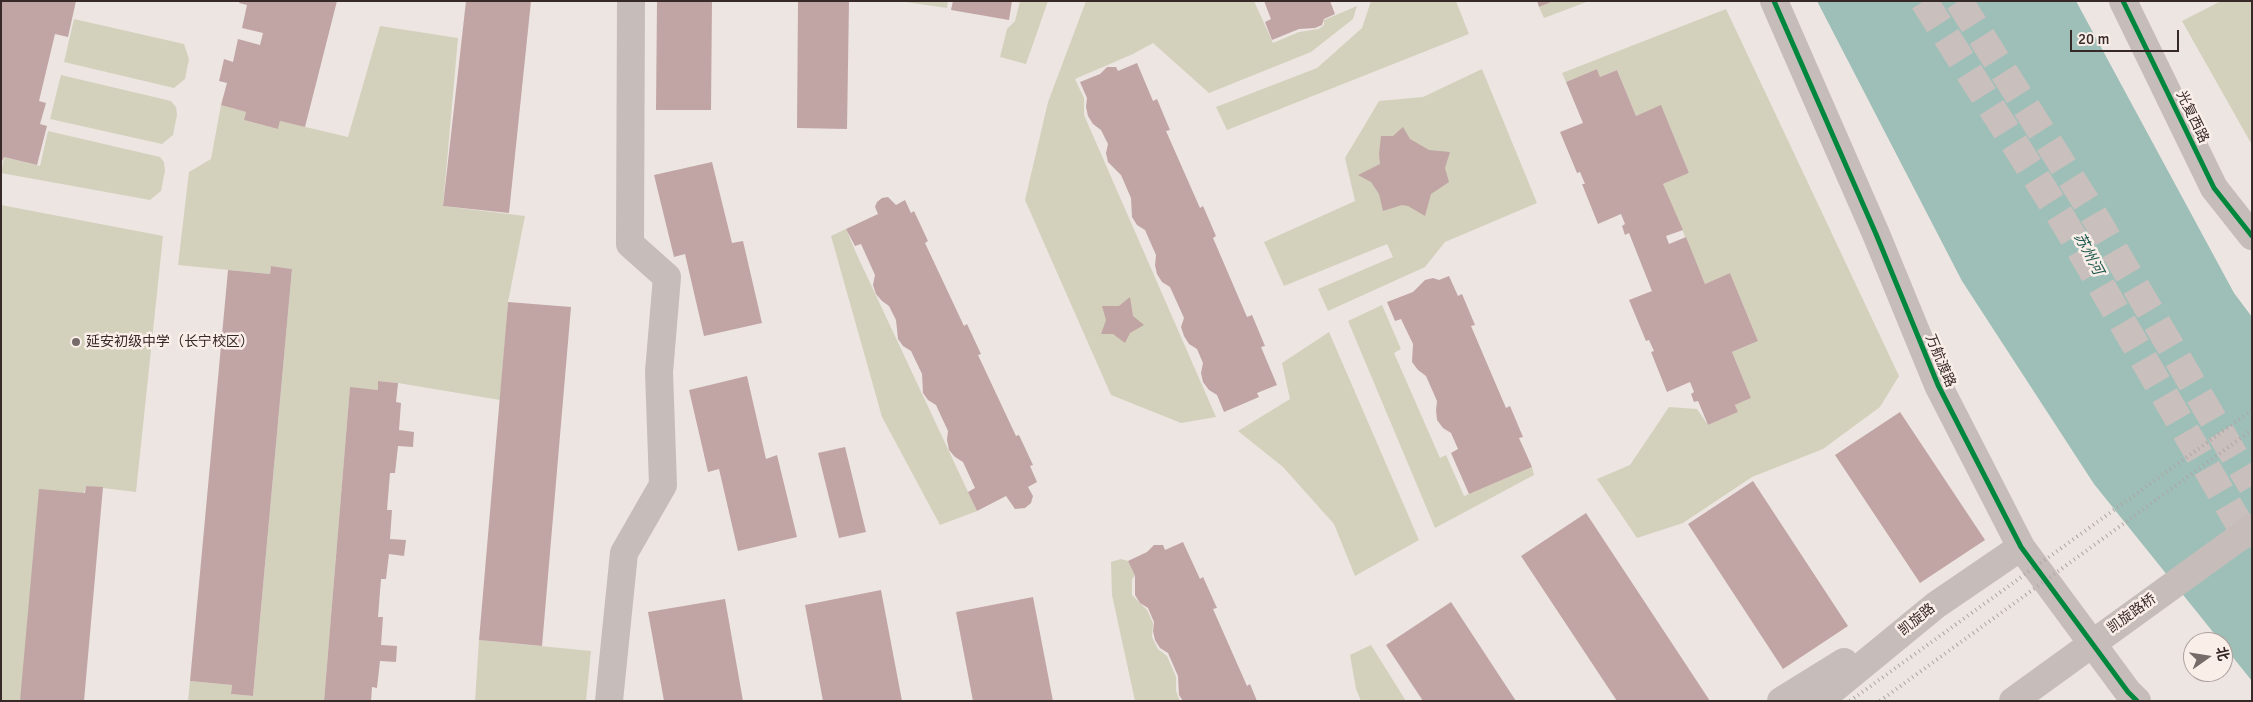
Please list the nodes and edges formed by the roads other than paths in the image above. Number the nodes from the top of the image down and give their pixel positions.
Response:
1 (631, 1) edge
2 (1774, 1) edge
3 (2123, 1) edge
4 (2252, 236) edge
5 (2252, 528) edge
6 (2021, 547) junction
7 (1936, 604) junction
8 (2127, 698) edge
9 (609, 701) edge
10 (1781, 701) edge
11 (1819, 701) edge
12 (2013, 701) edge

1 - 9 street
2 - 6 street, 万航渡路
3 - 4 street, 光复西路
5 - 12 street, 凯旋路桥
6 - 7 street, 凯旋路
6 - 8 street, 万航渡路
7 - 10 street
7 - 11 street, 凯旋路

